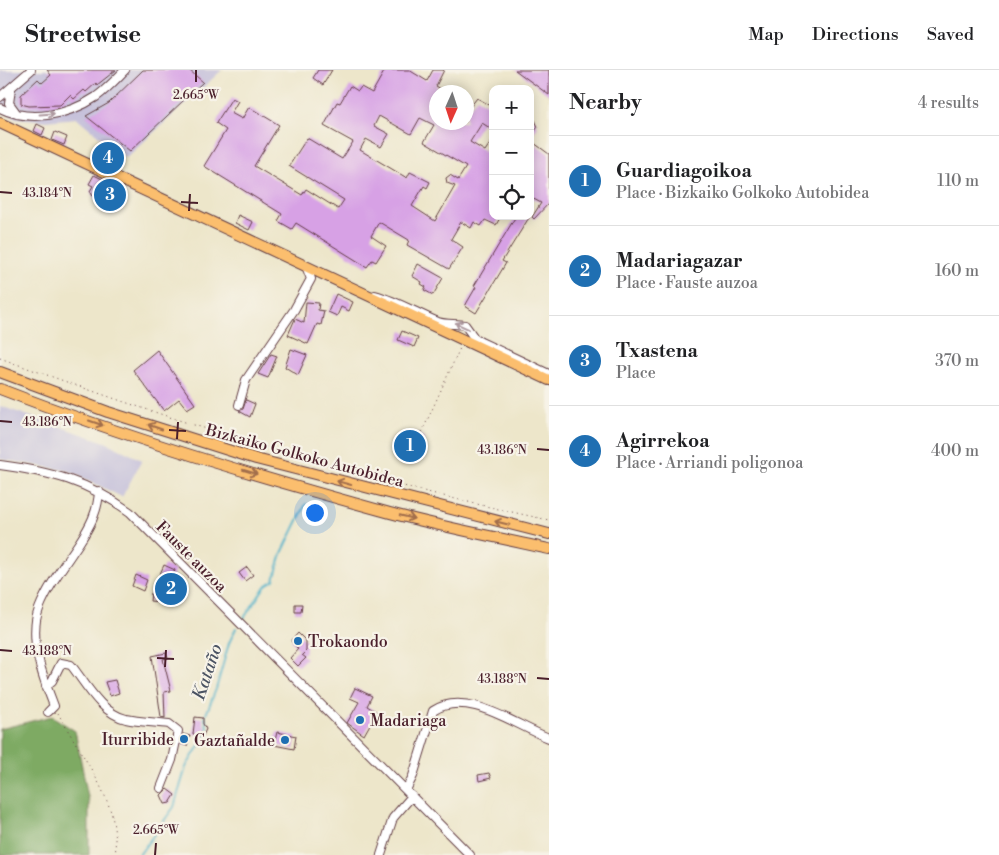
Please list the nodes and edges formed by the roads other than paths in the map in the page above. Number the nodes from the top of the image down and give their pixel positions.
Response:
1 (31, 70) edge
2 (125, 70) edge
3 (11, 89) junction
4 (0, 97) edge
5 (0, 108) edge
6 (17, 114) junction
7 (0, 123) edge
8 (306, 266) junction
9 (330, 278) junction
10 (312, 279) junction
11 (362, 293) junction
12 (0, 372) edge
13 (534, 374) junction
14 (549, 374) edge
15 (549, 380) edge
16 (549, 385) edge
17 (0, 389) edge
18 (238, 405) dead end
19 (0, 464) edge
20 (99, 491) junction
21 (549, 534) edge
22 (549, 549) edge
23 (46, 686) junction
24 (51, 709) road end
25 (549, 738) edge
26 (161, 788) dead end
27 (409, 793) junction
28 (381, 855) edge
29 (470, 855) edge

1 - 3 street
6 -> 2 street
3 - 4 street
3 - 6 street
5 - 6 street
7 - 8 highway
8 - 9 highway
8 - 10 street
9 - 10 street
9 - 11 highway
10 - 18 street
11 - 13 highway
14 -> 11 street
21 -> 12 highway, Bizkaiko Golkoko Autobidea
13 - 15 highway
13 - 16 street
17 -> 22 highway, Bizkaiko Golkoko Autobidea
19 - 20 street, Fauste auzoa
20 - 23 street
20 - 27 street, Fauste auzoa
23 - 24 street
23 - 26 street
25 - 27 street
27 - 28 street
27 - 29 street, Fauste auzoa

